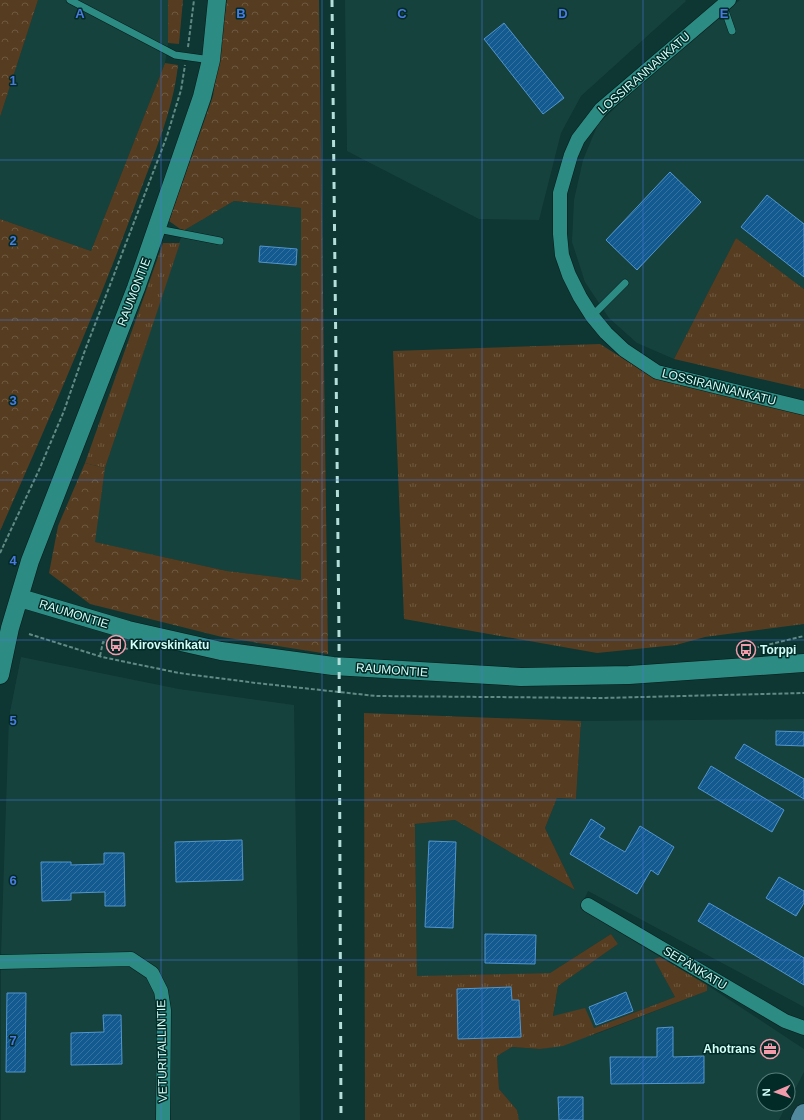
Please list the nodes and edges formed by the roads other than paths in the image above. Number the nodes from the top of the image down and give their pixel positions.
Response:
1 (70, 0) edge
2 (217, 0) edge
3 (726, 2) edge
4 (732, 31) dead end
5 (211, 60) junction
6 (158, 229) junction
7 (220, 241) dead end
8 (625, 283) dead end
9 (592, 316) junction
10 (804, 408) edge
11 (20, 598) junction
12 (804, 663) edge
13 (0, 675) edge
14 (588, 905) dead end
15 (0, 962) edge
16 (804, 1028) edge
17 (804, 1114) edge
18 (163, 1120) edge
19 (801, 1120) edge

1 - 5 lane
2 - 5 street, RAUMONTIE
3 - 4 lane
3 - 9 street, LOSSIRANNANKATU
5 - 6 street, RAUMONTIE
6 - 7 lane
6 - 11 street, RAUMONTIE
8 - 9 lane
9 - 10 street, LOSSIRANNANKATU
11 - 12 street, RAUMONTIE
11 - 13 street
14 - 16 street, SEPÄNKATU
15 - 18 street, VETURITALLINTIE
17 - 19 main road

